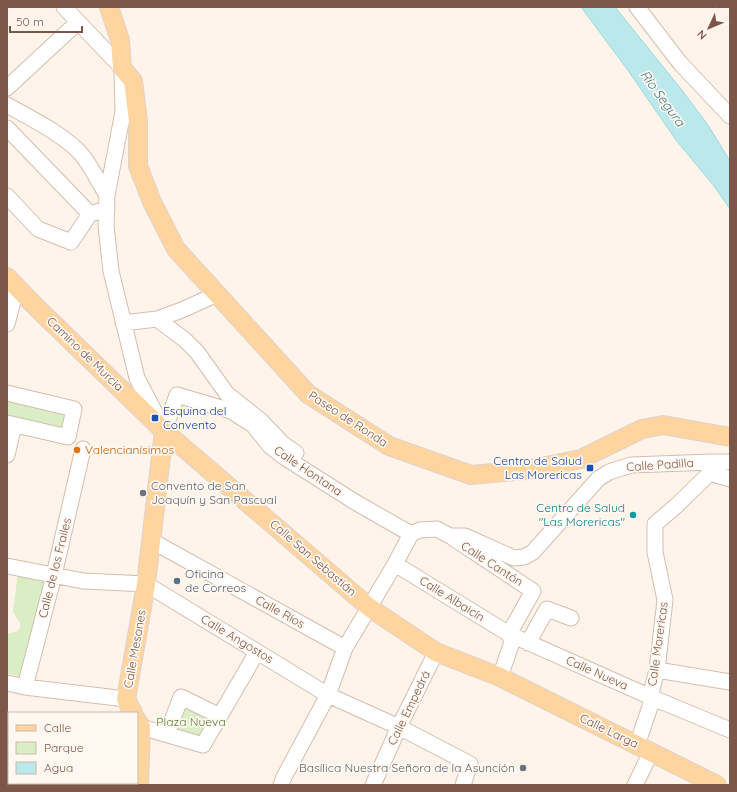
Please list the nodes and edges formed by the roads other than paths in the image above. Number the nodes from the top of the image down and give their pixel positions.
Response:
1 (64, 7) edge
2 (108, 7) edge
3 (637, 7) edge
4 (78, 22) junction
5 (122, 68) junction
6 (7, 88) edge
7 (7, 105) edge
8 (730, 116) edge
9 (7, 128) edge
10 (7, 196) edge
11 (107, 202) junction
12 (90, 214) junction
13 (12, 282) edge
14 (217, 294) junction
15 (157, 319) junction
16 (123, 323) junction
17 (7, 324) edge
18 (7, 393) edge
19 (11, 424) edge
20 (164, 431) junction
21 (730, 437) edge
22 (83, 450) dead end
23 (7, 455) edge
24 (730, 462) edge
25 (711, 468) junction
26 (730, 479) edge
27 (355, 502) junction
28 (412, 534) junction
29 (450, 536) junction
30 (152, 541) junction
31 (396, 564) junction
32 (7, 566) edge
33 (54, 575) junction
34 (146, 584) junction
35 (370, 608) junction
36 (571, 618) dead end
37 (509, 634) junction
38 (528, 642) junction
39 (345, 648) junction
40 (257, 652) junction
41 (436, 652) junction
42 (657, 670) junction
43 (500, 678) junction
44 (730, 681) edge
45 (7, 683) edge
46 (25, 687) junction
47 (328, 695) junction
48 (652, 697) junction
49 (122, 712) edge
50 (134, 712) edge
51 (220, 716) junction
52 (138, 717) edge
53 (399, 727) junction
54 (730, 730) edge
55 (167, 734) junction
56 (644, 749) junction
57 (138, 771) edge
58 (139, 785) edge
59 (281, 785) edge
60 (373, 785) edge
61 (463, 785) edge
62 (636, 785) edge
63 (717, 785) edge

1 - 4 street
2 - 5 main road
3 - 8 street
4 - 5 street
4 - 6 street
5 - 11 street
5 - 14 main road, Paseo de Ronda
7 - 11 street
9 - 12 street
10 - 12 street
11 - 12 street
11 - 16 street
13 - 17 street
13 - 20 main road, Camino de Murcia
14 - 15 street
14 - 21 main road, Paseo de Ronda
15 - 16 street
15 - 27 street
16 - 20 street
18 - 19 street
19 - 23 street
20 - 27 street, Calle Hontana
20 - 30 main road, Calle Mesones
20 - 35 main road, Calle San Sebastián
22 - 33 street, Calle de los Frailes
24 - 25 street, Calle Padilla
25 - 26 street
25 - 29 street, Calle Padilla
25 - 42 street, Calle Morericas
27 - 28 street, Calle Hontana
28 - 29 street
28 - 31 street
29 - 37 street, Calle Cantón
30 - 34 main road, Calle Mesones
30 - 39 street, Calle Ríos
31 - 35 street
31 - 37 street, Calle Albaicín
32 - 33 street
33 - 34 street
33 - 46 street, Calle de los Frailes
34 - 40 street, Calle Angostos
34 - 50 main road, Calle Mesones
35 - 39 street
35 - 41 main road, Calle San Sebastián
36 - 38 street
37 - 38 street, Calle Nueva
37 - 43 street
38 - 48 street, Calle Nueva
39 - 47 street
40 - 47 street, Calle Angostos
40 - 51 street
41 - 43 main road, Calle Larga
41 - 53 street, Calle Empedrá
42 - 44 street
42 - 48 street, Calle Morericas
43 - 56 main road, Calle Larga
45 - 46 street
46 - 49 street
47 - 53 street, Calle Angostos
47 - 59 street
48 - 54 street, Calle Nueva
48 - 56 street, Calle Morericas
51 - 55 street
51 - 55 street
52 - 55 street
53 - 60 street, Calle Empedrá
53 - 61 street, Calle Angostos
56 - 62 street, Calle Morericas
56 - 63 main road, Calle Larga
57 - 58 main road, Calle Mesones

